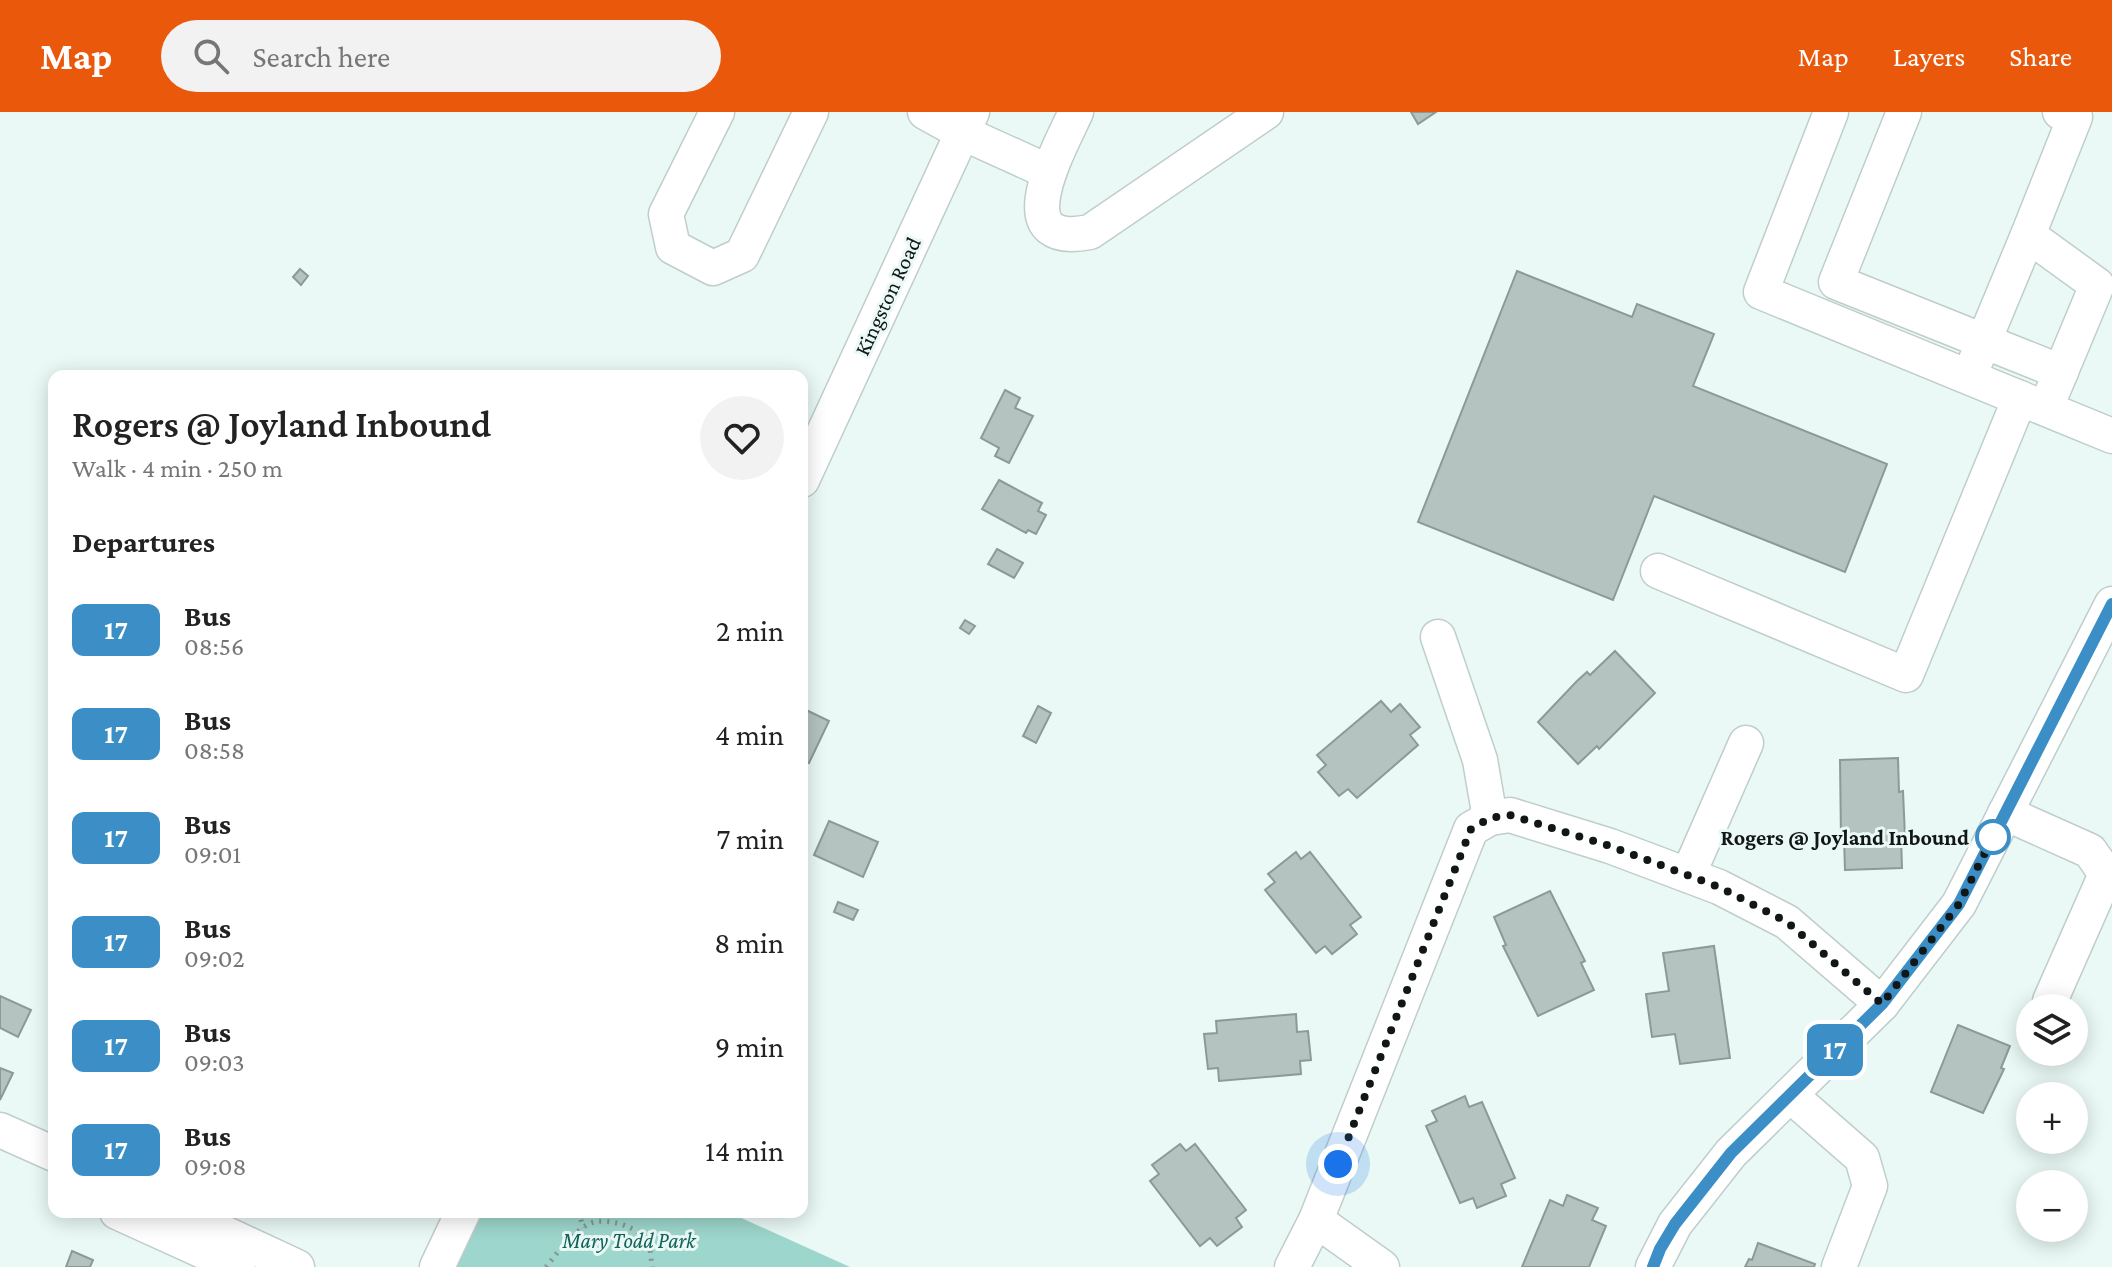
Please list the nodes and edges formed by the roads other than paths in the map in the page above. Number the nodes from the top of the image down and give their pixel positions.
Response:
1 (717, 112) edge
2 (811, 112) edge
3 (925, 112) edge
4 (1076, 112) edge
5 (1266, 112) edge
6 (1904, 112) edge
7 (2060, 112) edge
8 (1829, 113) edge
9 (968, 122) edge
10 (1049, 172) junction
11 (2028, 235) junction
12 (1984, 340) junction
13 (2061, 372) junction
14 (1969, 377) junction
15 (2033, 403) junction
16 (2112, 436) edge
17 (808, 467) edge
18 (1658, 571) dead end
19 (2112, 604) edge
20 (1438, 637) dead end
21 (1746, 743) dead end
22 (2005, 813) junction
23 (1490, 818) junction
24 (1688, 875) junction
25 (2053, 994) edge
26 (1882, 1004) junction
27 (1790, 1095) junction
28 (0, 1130) edge
29 (48, 1151) edge
30 (130, 1218) edge
31 (192, 1218) edge
32 (460, 1218) edge
33 (1316, 1220) junction
34 (238, 1267) edge
35 (297, 1267) edge
36 (437, 1267) edge
37 (1292, 1267) edge
38 (1382, 1267) edge
39 (1653, 1267) edge
40 (1839, 1267) edge

1 - 2 street
3 - 9 street
4 - 10 street
5 - 10 street
6 - 12 street
7 - 11 street
8 - 14 street
9 - 10 street
9 - 17 street, Kingston Road
11 - 12 street
11 - 13 street
12 - 13 street
12 - 14 street
13 - 15 street
14 - 15 street
15 - 16 street
15 - 18 street
19 - 22 street
20 - 23 street
21 - 24 street
22 - 25 street
22 - 26 street
23 - 24 street
23 - 33 street
24 - 26 street
26 - 27 street
27 - 39 street
27 - 40 street
28 - 29 street
30 - 34 street
31 - 35 street
32 - 36 street
33 - 37 street
33 - 38 street

